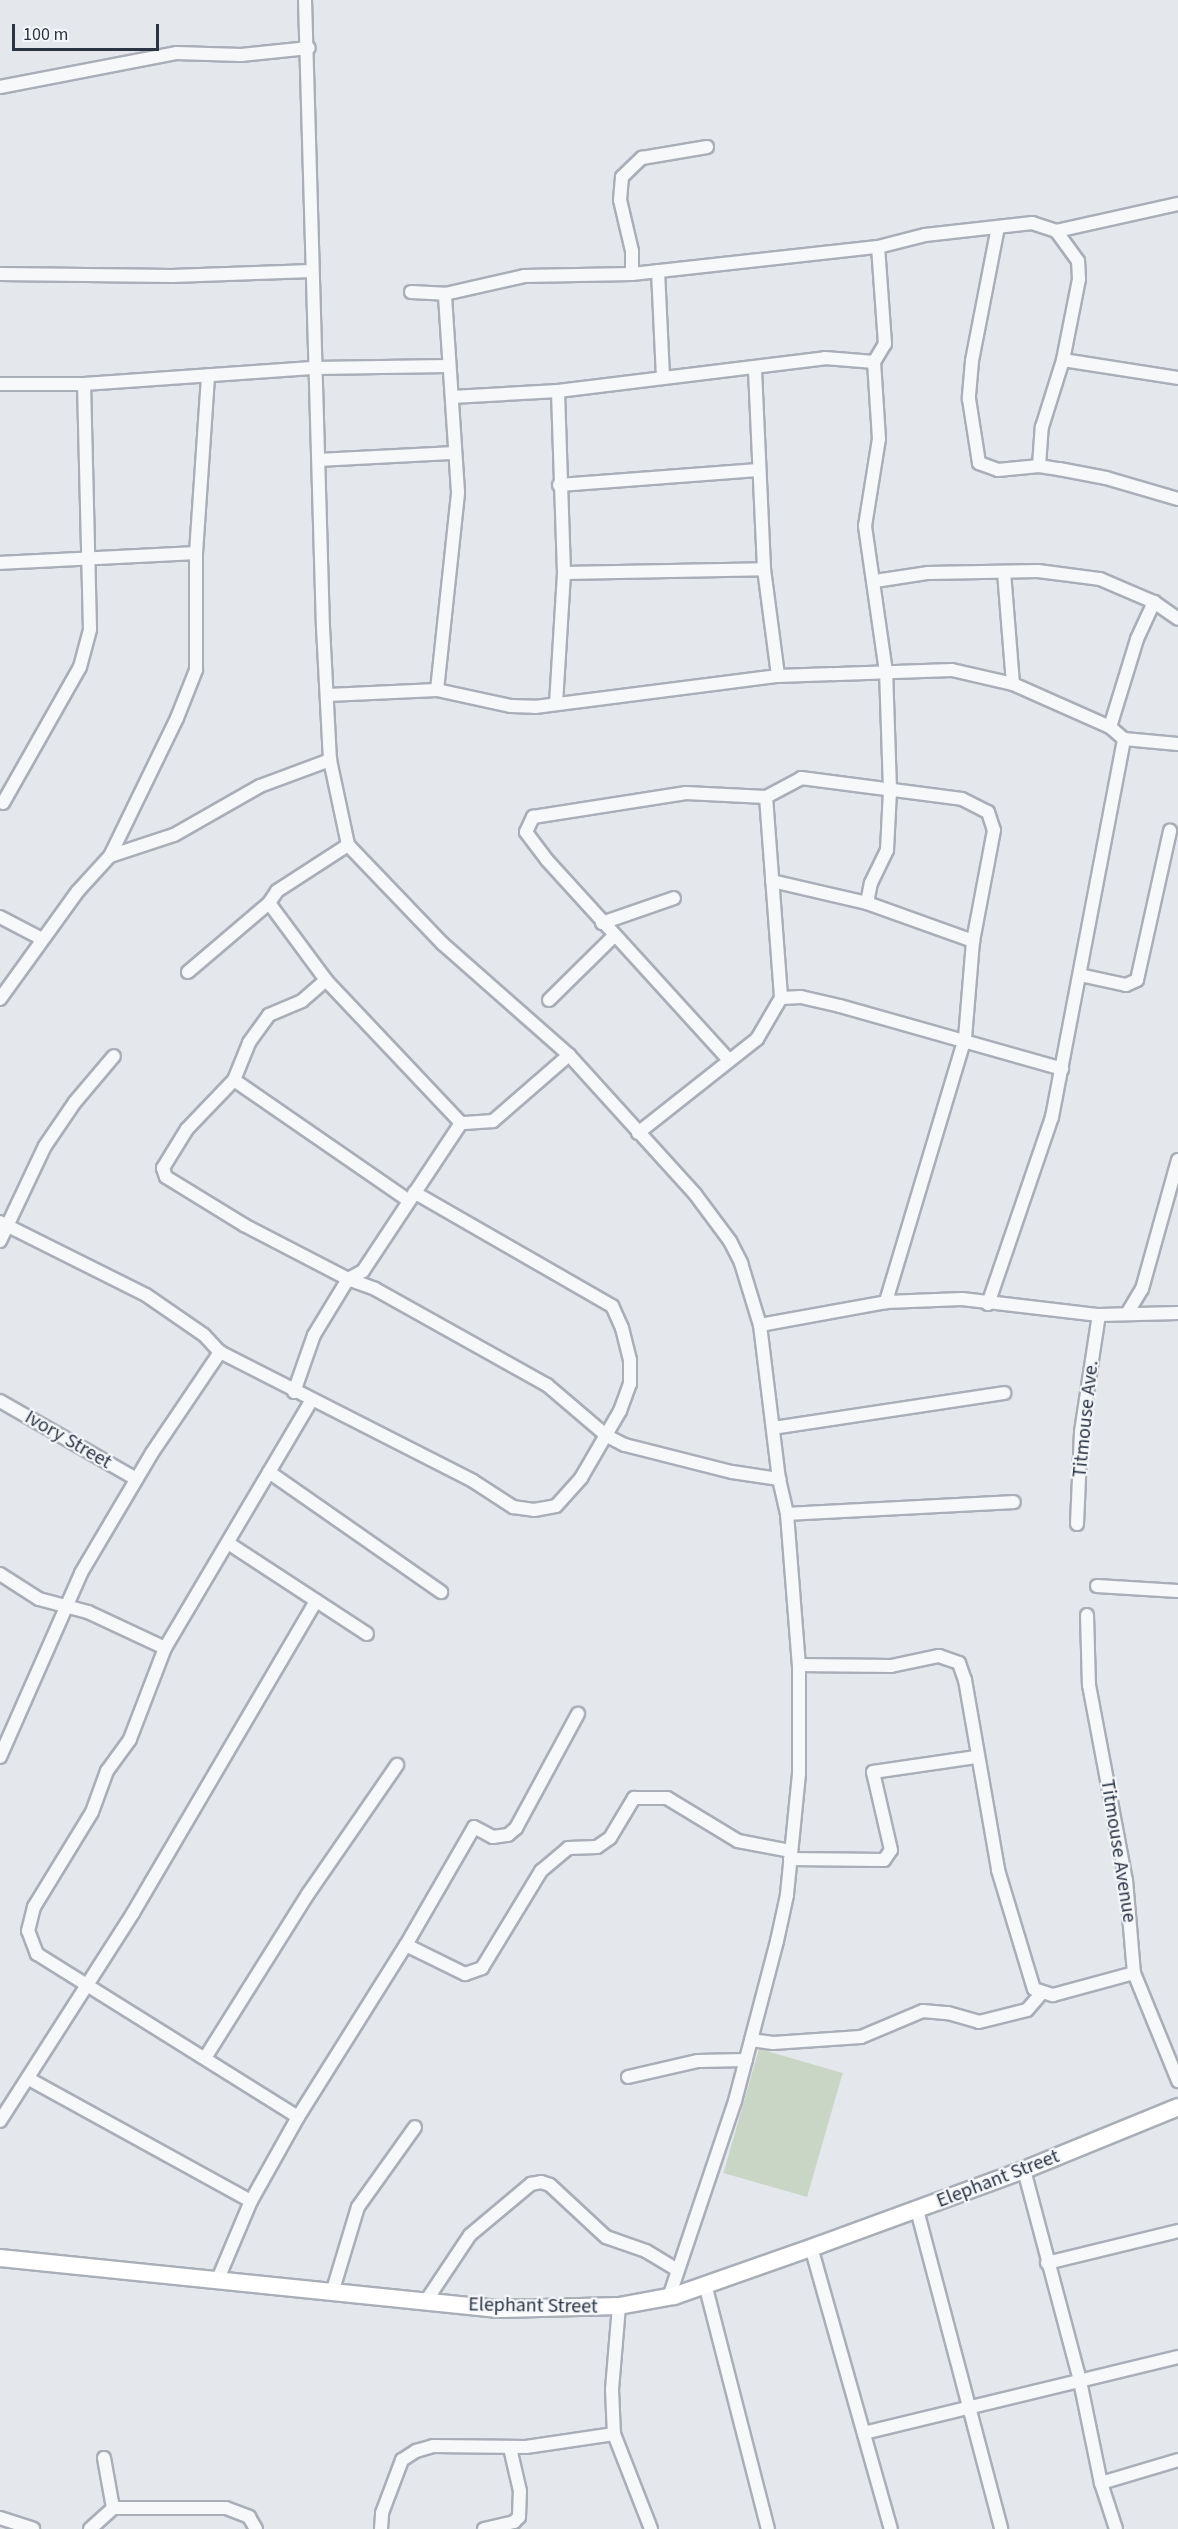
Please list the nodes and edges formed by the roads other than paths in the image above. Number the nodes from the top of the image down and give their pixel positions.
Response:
1 (305, 0) edge
2 (309, 48) junction
3 (0, 87) edge
4 (707, 147) dead end
5 (1178, 204) edge
6 (998, 228) junction
7 (1056, 231) junction
8 (878, 247) junction
9 (312, 271) junction
10 (658, 271) junction
11 (0, 274) edge
12 (632, 274) junction
13 (411, 292) dead end
14 (446, 294) junction
15 (1063, 360) junction
16 (874, 362) junction
17 (448, 366) junction
18 (315, 368) junction
19 (755, 369) junction
20 (208, 375) junction
21 (663, 377) junction
22 (1178, 378) edge
23 (0, 384) edge
24 (84, 384) junction
25 (558, 391) junction
26 (452, 397) junction
27 (454, 453) junction
28 (319, 460) junction
29 (1039, 466) junction
30 (758, 470) junction
31 (559, 485) junction
32 (1178, 499) edge
33 (196, 553) junction
34 (88, 560) junction
35 (0, 562) edge
36 (764, 568) junction
37 (1004, 572) junction
38 (564, 573) junction
39 (875, 581) junction
40 (1154, 602) junction
41 (1178, 619) edge
42 (886, 672) junction
43 (778, 676) junction
44 (1013, 684) junction
45 (437, 690) junction
46 (328, 695) junction
47 (556, 704) junction
48 (1110, 728) junction
49 (1124, 739) junction
50 (1178, 744) edge
51 (330, 760) junction
52 (890, 790) junction
53 (766, 797) junction
54 (1, 804) edge
55 (1170, 831) dead end
56 (348, 845) junction
57 (110, 856) junction
58 (772, 881) junction
59 (674, 898) dead end
60 (269, 903) junction
61 (867, 903) junction
62 (0, 917) edge
63 (602, 923) junction
64 (614, 936) junction
65 (42, 939) junction
66 (973, 941) junction
67 (188, 972) dead end
68 (1080, 975) junction
69 (326, 980) junction
70 (781, 998) junction
71 (0, 999) edge
72 (549, 1000) dead end
73 (965, 1038) junction
74 (569, 1055) junction
75 (114, 1056) dead end
76 (728, 1059) junction
77 (1062, 1069) junction
78 (234, 1080) junction
79 (461, 1123) junction
80 (638, 1133) junction
81 (1178, 1161) edge
82 (1173, 1195) edge
83 (411, 1196) junction
84 (4, 1223) edge
85 (0, 1241) edge
86 (348, 1279) junction
87 (1142, 1289) junction
88 (885, 1302) junction
89 (988, 1304) junction
90 (1128, 1312) junction
91 (1155, 1312) junction
92 (1099, 1315) junction
93 (1175, 1316) edge
94 (760, 1325) junction
95 (220, 1352) junction
96 (294, 1392) junction
97 (1004, 1393) dead end
98 (0, 1401) edge
99 (311, 1401) junction
100 (773, 1428) junction
101 (607, 1436) junction
102 (269, 1472) junction
103 (136, 1479) junction
104 (779, 1479) junction
105 (1014, 1502) dead end
106 (787, 1514) junction
107 (1077, 1524) dead end
108 (228, 1543) junction
109 (0, 1574) edge
110 (1097, 1586) dead end
111 (1178, 1591) edge
112 (441, 1592) dead end
113 (316, 1601) junction
114 (68, 1606) junction
115 (1087, 1615) dead end
116 (367, 1634) dead end
117 (165, 1648) junction
118 (800, 1665) junction
119 (578, 1714) dead end
120 (0, 1757) edge
121 (976, 1757) junction
122 (397, 1765) dead end
123 (790, 1855) junction
124 (406, 1945) junction
125 (1134, 1973) junction
126 (87, 1988) junction
127 (1042, 1993) junction
128 (751, 2040) junction
129 (205, 2058) junction
130 (746, 2060) junction
131 (628, 2077) dead end
132 (29, 2079) junction
133 (1178, 2081) edge
134 (1178, 2108) edge
135 (298, 2116) junction
136 (0, 2121) edge
137 (415, 2127) dead end
138 (1024, 2170) junction
139 (251, 2201) junction
140 (918, 2210) junction
141 (1178, 2231) edge
142 (810, 2247) junction
143 (0, 2258) edge
144 (1047, 2263) junction
145 (678, 2270) junction
146 (218, 2279) junction
147 (705, 2284) junction
148 (332, 2293) junction
149 (669, 2297) junction
150 (426, 2301) junction
151 (619, 2306) junction
152 (1178, 2356) edge
153 (1080, 2381) junction
154 (971, 2406) junction
155 (864, 2433) junction
156 (614, 2434) junction
157 (510, 2448) junction
158 (104, 2458) dead end
159 (1178, 2460) edge
160 (1101, 2483) junction
161 (113, 2508) junction
162 (0, 2518) edge
163 (33, 2529) edge
164 (90, 2529) edge
165 (256, 2529) edge
166 (381, 2529) edge
167 (484, 2529) edge
168 (651, 2529) edge
169 (768, 2529) edge
170 (891, 2529) edge
171 (1001, 2529) edge
172 (1116, 2529) edge

1 - 2 street
2 - 3 street
2 - 9 street
4 - 12 street
5 - 7 street
6 - 7 street
6 - 8 street
6 - 29 street
7 - 15 street
8 - 10 street
8 - 16 street
9 - 11 street
9 - 18 street
10 - 12 street
10 - 21 street
12 - 14 street
13 - 14 street
14 - 17 street
15 - 22 street
15 - 29 street
16 - 19 street
16 - 39 street
17 - 18 street
17 - 26 street
18 - 20 street
18 - 28 street
19 - 21 street
19 - 30 street
20 - 24 street
20 - 33 street
21 - 25 street
23 - 24 street
24 - 34 street
25 - 26 street
25 - 31 street
26 - 27 street
27 - 28 street
27 - 45 street
28 - 46 street
29 - 32 street
30 - 31 street
30 - 36 street
31 - 38 street
33 - 34 street
33 - 57 street
34 - 35 street
34 - 54 street
36 - 38 street
36 - 43 street
37 - 39 street
37 - 40 street
37 - 44 street
38 - 47 street
39 - 42 street
40 - 41 street
40 - 48 street
42 - 43 street
42 - 44 street
42 - 52 street
43 - 47 street
44 - 48 street
45 - 46 street
45 - 47 street
46 - 51 street
48 - 49 street
49 - 50 street
49 - 68 street
51 - 56 street
51 - 57 street
52 - 53 street
52 - 61 street
52 - 66 street
53 - 58 street
53 - 63 street
55 - 68 street
56 - 60 street
56 - 74 street
57 - 65 street
58 - 61 street
58 - 70 street
59 - 63 street
60 - 67 street
60 - 69 street
61 - 66 street
62 - 65 street
63 - 64 street
64 - 72 street
64 - 76 street
65 - 71 street
66 - 73 street
68 - 77 street
69 - 78 street
69 - 79 street
70 - 73 street
70 - 76 street
73 - 77 street
73 - 88 street
74 - 79 street
74 - 80 street
75 - 84 street
76 - 80 street
77 - 89 street
78 - 83 street
78 - 86 street
79 - 83 street
80 - 94 street
81 - 82 street
82 - 87 street
83 - 86 street
83 - 101 street
84 - 85 street
84 - 95 street
86 - 96 street
86 - 101 street
87 - 90 street
87 - 91 street
88 - 89 street
88 - 94 street
89 - 92 street
90 - 91 street
90 - 92 street
91 - 93 street
92 - 107 street, Titmouse Ave.
94 - 100 street
95 - 96 street
95 - 103 street
96 - 99 street
97 - 100 street
98 - 103 street, Ivory Street
99 - 101 street
99 - 102 street
100 - 104 street
101 - 104 street
102 - 108 street
102 - 112 street
103 - 114 street
104 - 106 street
105 - 106 street
106 - 118 street
108 - 113 street
108 - 117 street
109 - 114 street
110 - 111 street
113 - 116 street
113 - 126 street
114 - 117 street
114 - 120 street
115 - 125 street, Titmouse Avenue
117 - 126 street
118 - 121 street
118 - 123 street
119 - 124 street
121 - 123 street
121 - 127 street
122 - 129 street
123 - 124 street
123 - 128 street
124 - 135 street
125 - 127 street
125 - 133 street, Titmouse Avenue
126 - 129 street
126 - 132 street
127 - 128 street
128 - 130 street
129 - 135 street
130 - 131 street
130 - 145 street
132 - 136 street
132 - 139 street
134 - 138 main road, Elephant Street
135 - 139 street
137 - 148 street
138 - 140 main road, Elephant Street
138 - 144 street
139 - 146 street
140 - 142 main road, Elephant Street
140 - 154 street
141 - 144 street
142 - 147 main road, Elephant Street
142 - 155 street
143 - 146 main road, Elephant Street
144 - 153 street
145 - 149 street
145 - 150 street
146 - 148 main road, Elephant Street
147 - 149 main road, Elephant Street
147 - 169 street
148 - 150 main road, Elephant Street
149 - 151 main road, Elephant Street
150 - 151 main road, Elephant Street
151 - 156 street
152 - 153 street
153 - 154 street
153 - 160 street
154 - 155 street
154 - 171 street
155 - 170 street
156 - 157 street
156 - 168 street
157 - 166 street
157 - 167 street
158 - 161 street
159 - 160 street
160 - 172 street
161 - 164 street
161 - 165 street
162 - 163 street

